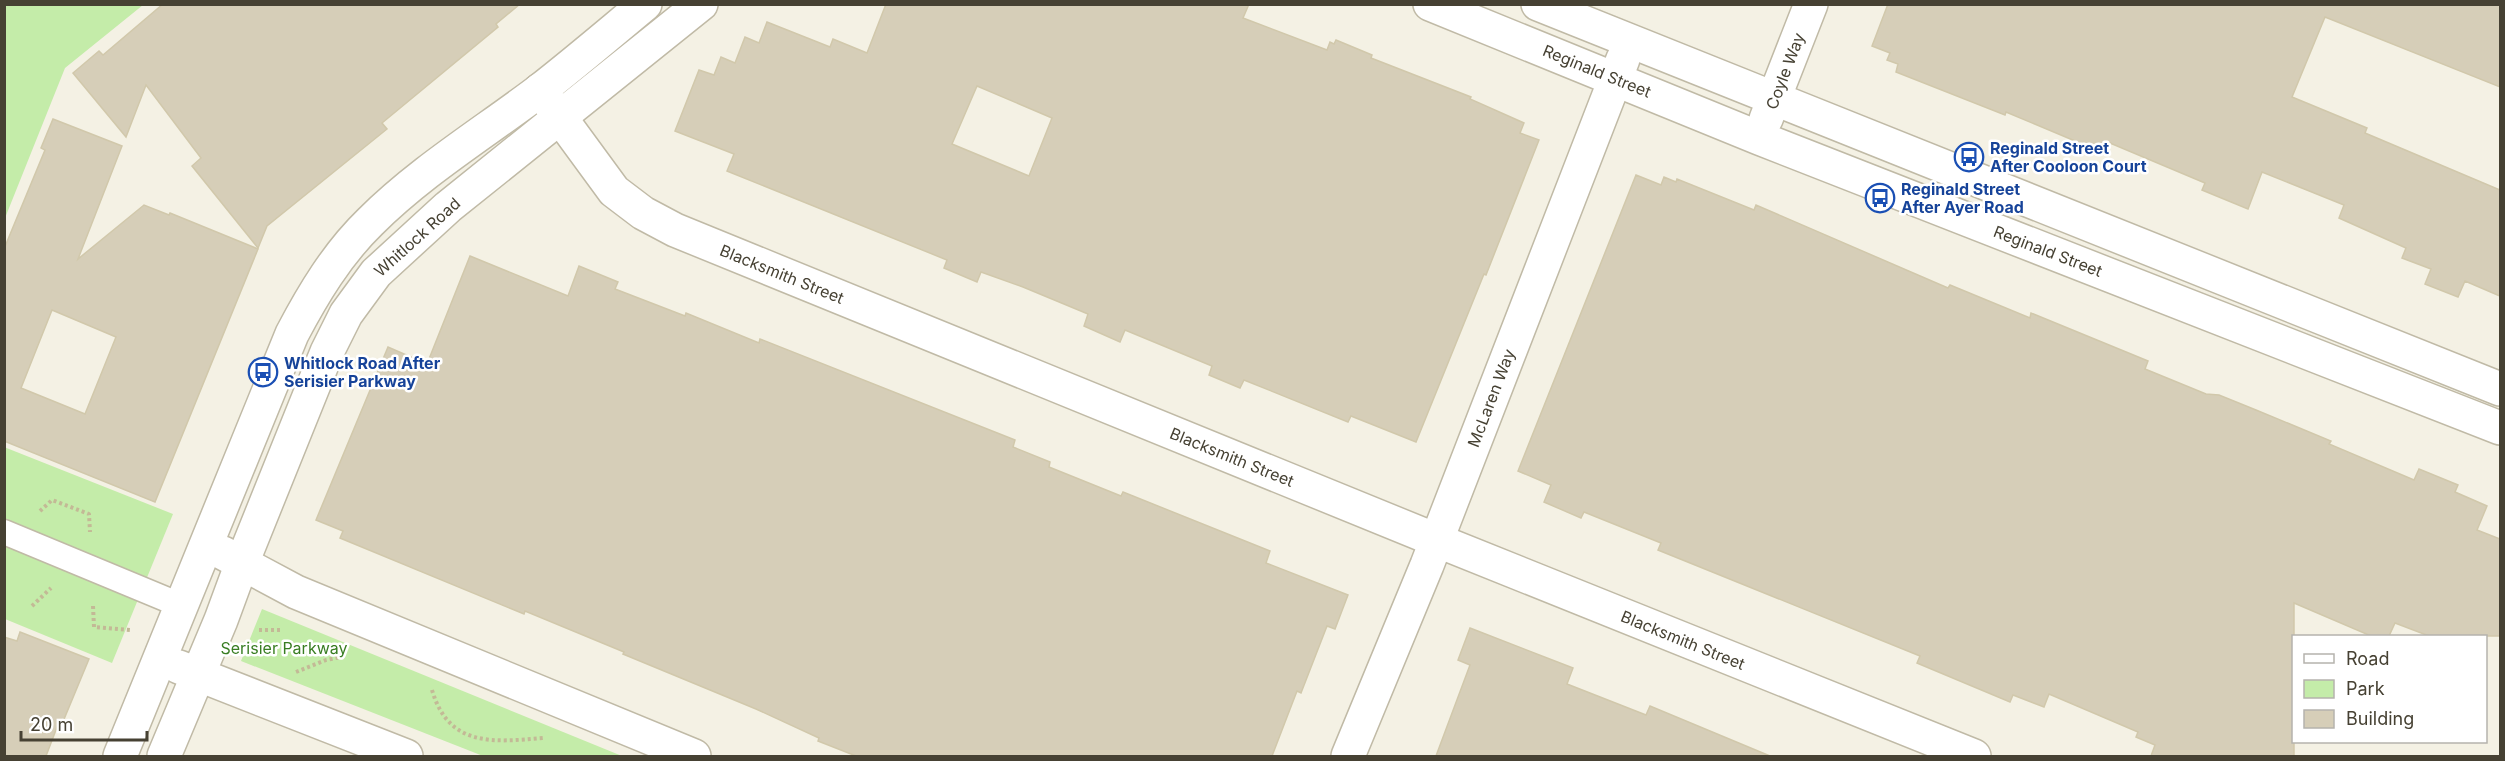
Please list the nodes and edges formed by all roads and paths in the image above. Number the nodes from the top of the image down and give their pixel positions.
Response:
1 (645, 4) edge
2 (701, 4) edge
3 (1430, 4) edge
4 (1538, 4) edge
5 (1811, 4) edge
6 (1629, 40) junction
7 (1616, 78) junction
8 (540, 90) junction
9 (1774, 100) junction
10 (560, 120) junction
11 (1759, 138) junction
12 (2500, 389) edge
13 (2500, 428) edge
14 (4, 532) edge
15 (1436, 540) junction
16 (205, 545) junction
17 (242, 563) junction
18 (180, 605) junction
19 (352, 656) dead end
20 (159, 658) junction
21 (198, 675) junction
22 (289, 675) dead end
23 (431, 687) dead end
24 (545, 737) dead end
25 (1346, 755) edge
26 (120, 756) edge
27 (164, 756) edge
28 (406, 756) edge
29 (694, 756) edge
30 (1974, 756) edge

1 - 8 street
2 - 10 street, Whitlock Road
3 - 7 street, Reginald Street
4 - 6 street
5 - 9 street, Coyle Way
6 - 7 street, McLaren Way
6 - 9 street
7 - 11 street, Reginald Street
7 - 15 street, McLaren Way
8 - 10 street, Blacksmith Street
8 - 16 street
9 - 11 street, Coyle Way
9 - 12 street
10 - 15 street, Blacksmith Street
10 - 17 street, Whitlock Road
11 - 13 street, Reginald Street
14 - 18 lane
15 - 25 street, McLaren Way
15 - 30 street, Blacksmith Street
16 - 17 street
16 - 18 street
17 - 21 street, Whitlock Road
17 - 29 street
18 - 20 street
19 - 22 path
20 - 21 street
20 - 26 street
21 - 27 street, Whitlock Road
21 - 28 street
23 - 24 path

